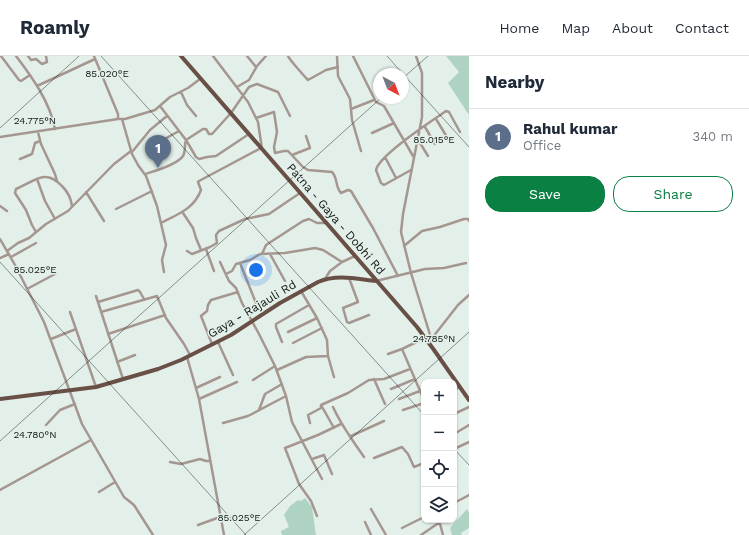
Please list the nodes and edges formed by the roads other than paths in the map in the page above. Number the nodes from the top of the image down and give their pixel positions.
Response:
1 (2, 56) edge
2 (16, 56) edge
3 (28, 56) edge
4 (46, 56) edge
5 (181, 56) edge
6 (213, 56) edge
7 (247, 56) edge
8 (266, 56) edge
9 (288, 56) edge
10 (337, 56) edge
11 (353, 56) edge
12 (416, 56) edge
13 (94, 58) edge
14 (256, 67) junction
15 (338, 67) junction
16 (30, 75) junction
17 (200, 79) junction
18 (37, 86) junction
19 (237, 87) junction
20 (181, 92) junction
21 (243, 94) junction
22 (373, 98) edge
23 (373, 100) edge
24 (379, 104) edge
25 (160, 106) junction
26 (351, 109) junction
27 (231, 113) junction
28 (167, 116) junction
29 (196, 116) dead end
30 (290, 116) dead end
31 (256, 118) junction
32 (118, 119) junction
33 (122, 119) junction
34 (436, 119) junction
35 (394, 123) junction
36 (424, 127) junction
37 (55, 129) junction
38 (179, 131) junction
39 (419, 131) junction
40 (38, 132) junction
41 (460, 132) dead end
42 (372, 133) dead end
43 (249, 134) junction
44 (306, 136) dead end
45 (0, 137) edge
46 (417, 138) junction
47 (186, 140) junction
48 (40, 141) junction
49 (404, 141) junction
50 (450, 142) dead end
51 (435, 144) dead end
52 (261, 149) junction
53 (163, 150) dead end
54 (361, 151) dead end
55 (132, 152) junction
56 (292, 156) junction
57 (428, 156) dead end
58 (385, 157) junction
59 (414, 157) junction
60 (20, 159) dead end
61 (411, 170) junction
62 (145, 174) junction
63 (396, 178) junction
64 (37, 179) junction
65 (57, 181) junction
66 (152, 191) junction
67 (86, 192) junction
68 (300, 193) junction
69 (0, 206) edge
70 (72, 206) junction
71 (116, 209) dead end
72 (7, 211) dead end
73 (183, 213) junction
74 (55, 219) junction
75 (104, 221) dead end
76 (469, 221) edge
77 (161, 223) junction
78 (326, 223) junction
79 (36, 232) junction
80 (0, 239) edge
81 (36, 244) dead end
82 (404, 246) junction
83 (206, 249) junction
84 (201, 250) junction
85 (187, 251) dead end
86 (8, 252) junction
87 (262, 254) junction
88 (270, 254) junction
89 (354, 256) junction
90 (11, 257) junction
91 (0, 258) edge
92 (220, 262) dead end
93 (240, 262) junction
94 (342, 262) junction
95 (466, 263) dead end
96 (214, 271) dead end
97 (164, 272) dead end
98 (411, 273) junction
99 (55, 274) dead end
100 (226, 274) junction
101 (398, 276) junction
102 (348, 278) junction
103 (324, 280) junction
104 (284, 281) dead end
105 (376, 281) junction
106 (27, 289) junction
107 (301, 291) junction
108 (238, 292) junction
109 (469, 295) edge
110 (96, 296) dead end
111 (144, 299) junction
112 (98, 302) junction
113 (256, 303) dead end
114 (310, 305) junction
115 (70, 312) dead end
116 (101, 312) junction
117 (165, 315) junction
118 (369, 315) dead end
119 (317, 318) junction
120 (252, 322) junction
121 (322, 328) junction
122 (76, 329) junction
123 (288, 332) dead end
124 (108, 334) junction
125 (51, 339) junction
126 (428, 339) junction
127 (218, 342) junction
128 (282, 342) dead end
129 (293, 343) dead end
130 (212, 344) junction
131 (402, 349) junction
132 (388, 354) dead end
133 (135, 355) dead end
134 (188, 356) junction
135 (328, 356) junction
136 (117, 362) junction
137 (275, 366) junction
138 (410, 369) junction
139 (277, 370) junction
140 (233, 375) dead end
141 (220, 377) dead end
142 (334, 377) dead end
143 (374, 379) junction
144 (415, 379) junction
145 (123, 380) junction
146 (253, 380) dead end
147 (237, 382) dead end
148 (282, 384) junction
149 (96, 387) junction
150 (460, 387) junction
151 (196, 388) junction
152 (457, 388) edge
153 (391, 389) dead end
154 (70, 390) junction
155 (420, 391) joint
156 (286, 396) junction
157 (0, 399) edge
158 (199, 399) junction
159 (399, 399) dead end
160 (469, 400) edge
161 (75, 404) junction
162 (386, 404) dead end
163 (421, 404) edge
164 (321, 406) junction
165 (333, 407) dead end
166 (469, 407) edge
167 (260, 410) junction
168 (403, 410) dead end
169 (457, 413) edge
170 (384, 421) dead end
171 (223, 423) dead end
172 (310, 423) dead end
173 (341, 424) junction
174 (46, 425) dead end
175 (469, 425) edge
176 (334, 428) junction
177 (457, 432) edge
178 (351, 436) junction
179 (91, 440) junction
180 (302, 442) junction
181 (469, 442) edge
182 (457, 448) edge
183 (364, 457) dead end
184 (374, 458) dead end
185 (312, 459) junction
186 (210, 461) junction
187 (170, 462) dead end
188 (421, 464) edge
189 (332, 474) dead end
190 (322, 479) dead end
191 (115, 482) junction
192 (0, 490) edge
193 (99, 492) dead end
194 (469, 494) edge
195 (457, 502) edge
196 (371, 509) dead end
197 (317, 516) dead end
198 (220, 518) junction
199 (421, 518) edge
200 (365, 522) dead end
201 (436, 523) edge
202 (440, 523) edge
203 (198, 525) dead end
204 (402, 528) dead end
205 (153, 535) edge
206 (224, 535) edge
207 (372, 535) edge
208 (386, 535) edge
209 (421, 535) edge
210 (443, 535) edge

1 - 16 street
2 - 16 street
3 - 4 street
5 - 17 main road, Patna - Gaya - Dobhi Rd
6 - 19 street
7 - 14 street
8 - 14 street
9 - 15 street
10 - 15 street
11 - 22 street
12 - 39 street
13 - 18 street
13 - 32 street
14 - 19 street
15 - 26 street
16 - 18 street
17 - 20 street
17 - 27 main road, Patna - Gaya - Dobhi Rd
18 - 37 street
19 - 21 street
20 - 25 street
20 - 29 street
21 - 27 street
21 - 30 street
21 - 31 street
23 - 26 street
24 - 35 street
25 - 28 street
25 - 33 street
26 - 54 street
27 - 43 main road, Patna - Gaya - Dobhi Rd
27 - 47 street
28 - 38 street
28 - 55 street
31 - 52 street
31 - 56 street
32 - 33 street
32 - 37 street
33 - 55 street
34 - 36 street
34 - 41 street
34 - 50 street
35 - 42 street
35 - 49 street
36 - 39 street
36 - 51 street
37 - 40 street
38 - 47 street
38 - 53 street
39 - 46 street
39 - 49 street
40 - 45 street
40 - 48 street
43 - 47 street
43 - 52 main road, Patna - Gaya - Dobhi Rd
44 - 56 street
46 - 57 street
46 - 59 street
47 - 62 street
48 - 60 street
48 - 65 street
49 - 58 street
49 - 59 street
52 - 68 main road, Patna - Gaya - Dobhi Rd
52 - 73 street
55 - 62 street
55 - 67 street
56 - 101 street
58 - 63 street
58 - 63 street
59 - 61 street
61 - 63 street
61 - 82 street
62 - 66 street
64 - 65 street
64 - 74 street
64 - 79 street
65 - 70 street
66 - 71 street
66 - 77 street
67 - 70 street
67 - 75 street
68 - 78 main road, Patna - Gaya - Dobhi Rd
68 - 83 street
69 - 72 street
70 - 74 street
73 - 77 street
73 - 84 street
74 - 79 street
76 - 82 street
77 - 97 street
78 - 87 street
78 - 89 main road, Patna - Gaya - Dobhi Rd
79 - 86 street
80 - 86 street
81 - 90 street
82 - 98 street
83 - 84 street
83 - 96 street
84 - 85 street
86 - 90 street
86 - 91 street
87 - 88 street
87 - 93 street
88 - 94 street
88 - 104 street
89 - 94 street
89 - 105 main road, Patna - Gaya - Dobhi Rd
90 - 106 street
92 - 100 street
93 - 100 street
93 - 113 street
94 - 103 street
95 - 98 street
98 - 101 street
98 - 126 street
99 - 106 street
100 - 108 street
101 - 105 street
102 - 103 main road, Gaya - Rajauli Rd
102 - 105 main road, Gaya - Rajauli Rd
102 - 118 street
103 - 107 main road, Gaya - Rajauli Rd
105 - 126 main road, Patna - Gaya - Dobhi Rd
106 - 125 street
107 - 114 street
107 - 120 main road, Gaya - Rajauli Rd
108 - 120 street
108 - 130 street
109 - 126 street
110 - 112 street
111 - 112 street
111 - 116 street
111 - 117 street
112 - 116 street
114 - 119 street
114 - 128 street
115 - 122 street
116 - 124 street
117 - 124 street
117 - 134 street
119 - 121 street
119 - 123 street
120 - 127 main road, Gaya - Rajauli Rd
120 - 137 street
121 - 129 street
121 - 135 street
122 - 125 street
122 - 149 street
124 - 136 street
125 - 154 street
126 - 131 street
126 - 150 main road, Patna - Gaya - Dobhi Rd
127 - 130 main road, Gaya - Rajauli Rd
127 - 140 street
130 - 134 main road, Gaya - Rajauli Rd
131 - 132 street
131 - 138 street
133 - 136 street
134 - 145 main road, Gaya - Rajauli Rd
134 - 151 street
135 - 139 street
135 - 142 street
136 - 145 street
137 - 139 street
137 - 146 street
138 - 143 street
138 - 144 street
139 - 148 street
141 - 151 street
143 - 162 street
143 - 164 street
144 - 153 street
144 - 155 street
145 - 149 main road, Gaya - Rajauli Rd
147 - 158 street
148 - 156 street
148 - 167 street
149 - 154 main road, Gaya - Rajauli Rd
150 - 152 street
150 - 160 main road, Patna - Gaya - Dobhi Rd
151 - 158 street
154 - 157 main road, Gaya - Rajauli Rd
154 - 161 street
155 - 159 street
156 - 167 street
156 - 180 street
158 - 186 street
161 - 174 street
161 - 179 street
163 - 168 street
164 - 172 street
164 - 176 street
165 - 173 street
166 - 169 street
167 - 171 street
170 - 178 street
173 - 176 street
173 - 178 street
175 - 177 street
176 - 180 street
178 - 183 street
179 - 191 street
179 - 192 street
180 - 185 street
180 - 197 street
181 - 182 street
184 - 188 street
185 - 189 street
185 - 190 street
186 - 187 street
186 - 198 street
191 - 193 street
191 - 205 street
194 - 195 street
196 - 208 street
198 - 203 street
198 - 206 street
199 - 204 street
200 - 207 street
201 - 209 street
202 - 210 street

